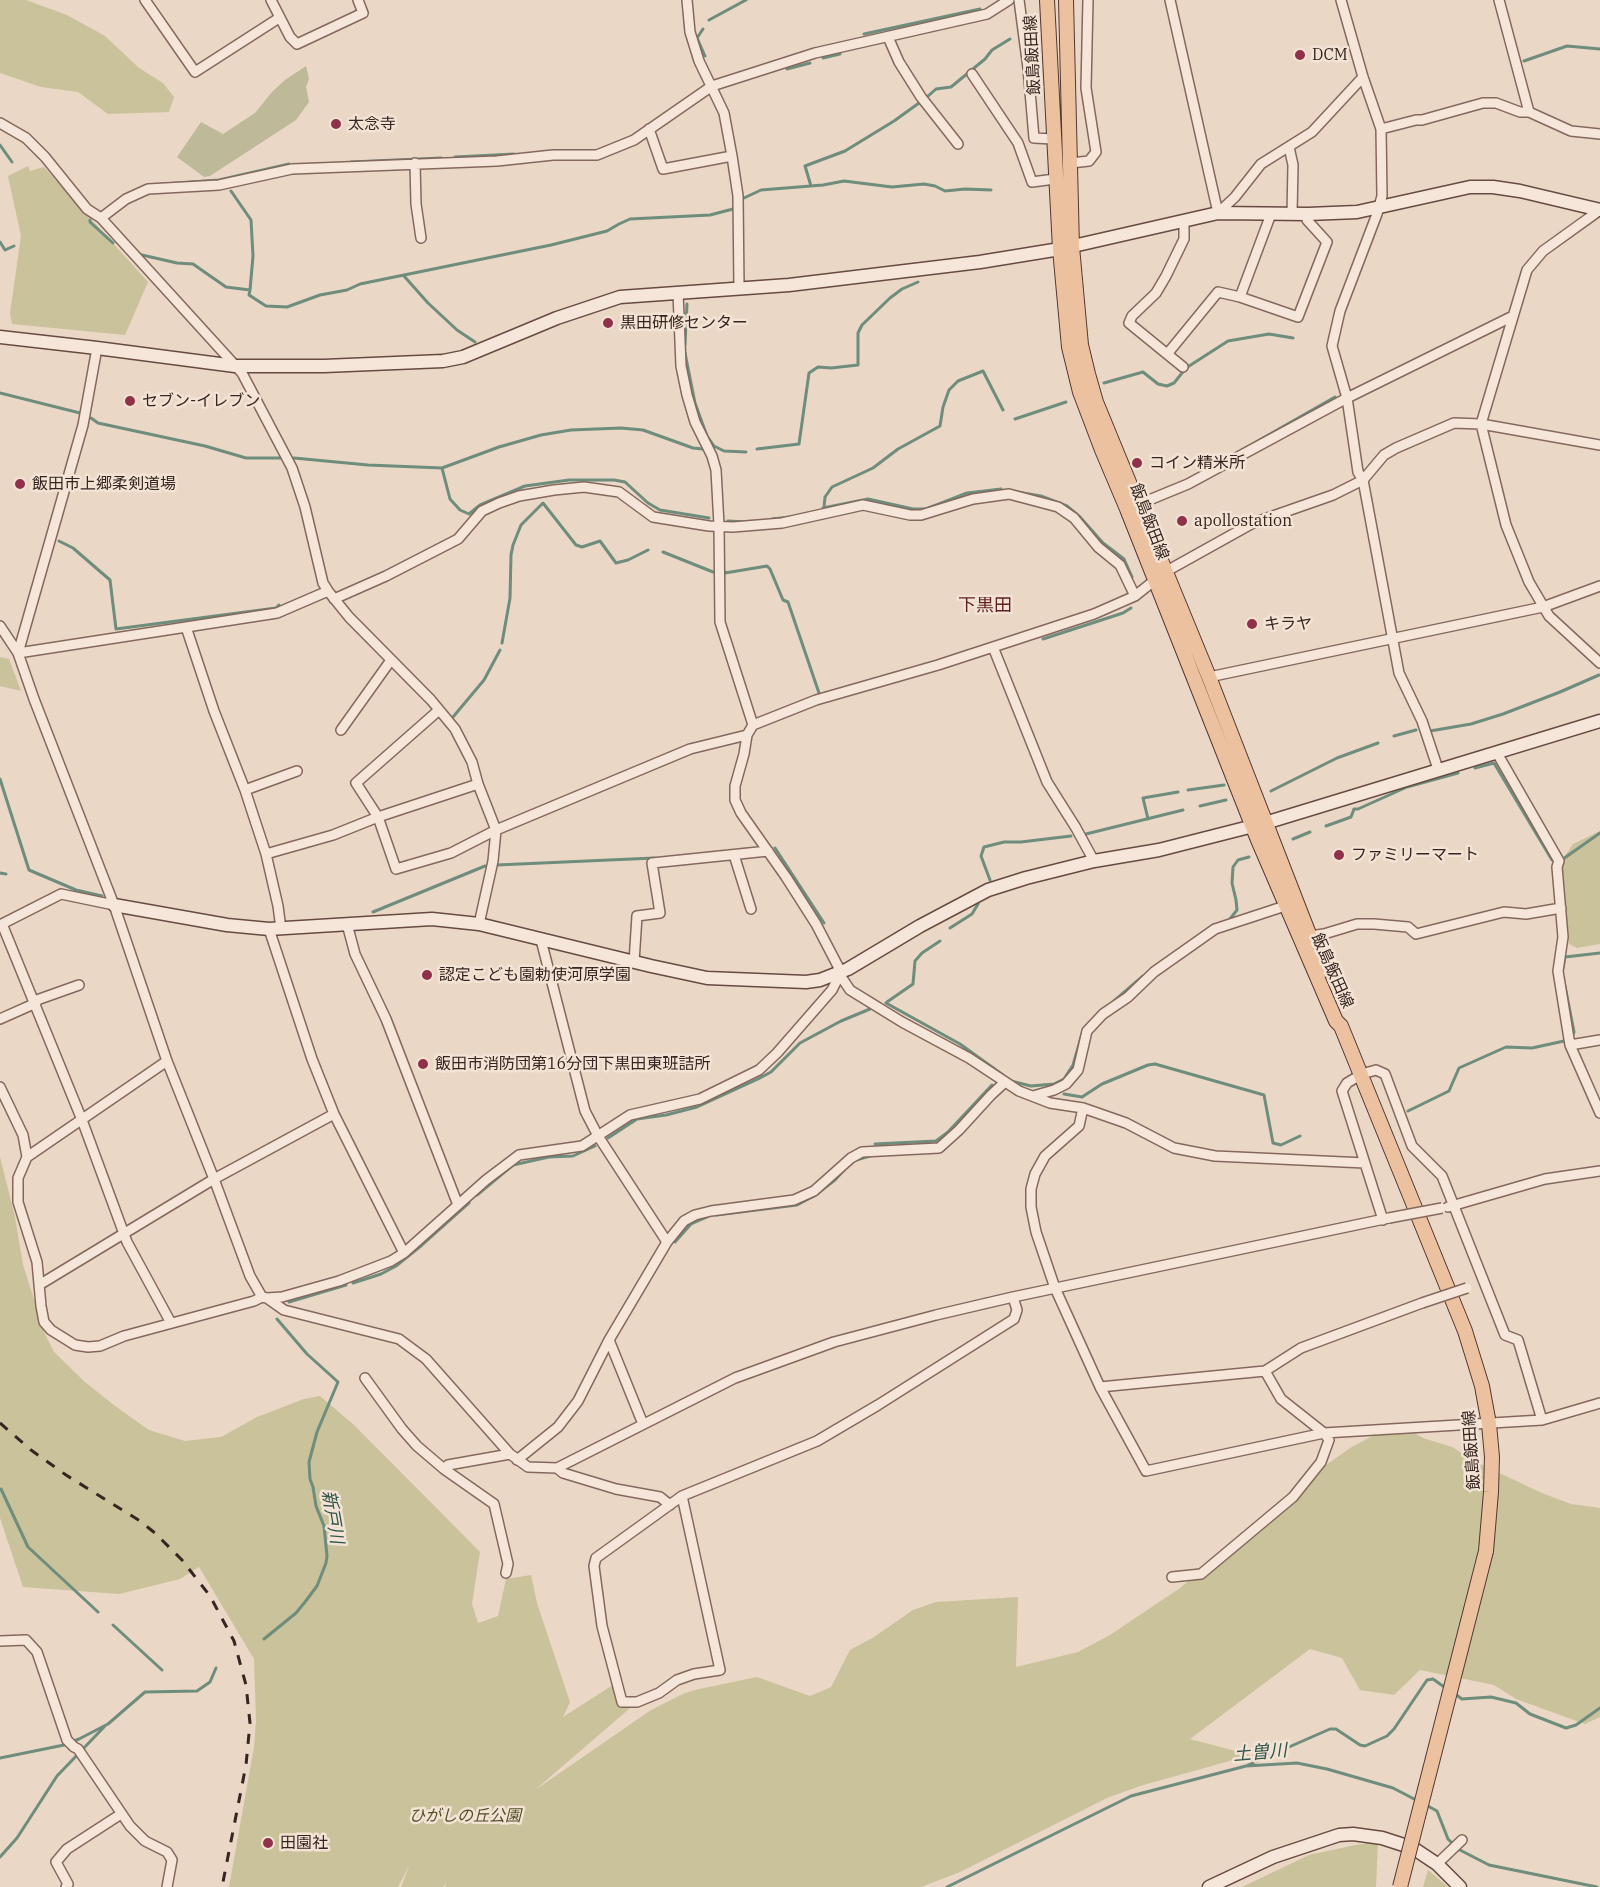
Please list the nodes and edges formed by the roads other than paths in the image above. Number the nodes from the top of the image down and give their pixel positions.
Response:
1 (146, 0) edge
2 (271, 0) edge
3 (358, 0) edge
4 (687, 0) edge
5 (1009, 0) edge
6 (1019, 0) edge
7 (1047, 0) edge
8 (1066, 0) edge
9 (1088, 0) edge
10 (1170, 0) edge
11 (1341, 0) edge
12 (1499, 0) edge
13 (279, 18) junction
14 (888, 37) junction
15 (972, 74) dead end
16 (1363, 77) junction
17 (712, 86) junction
18 (1529, 112) junction
19 (0, 123) edge
20 (649, 129) junction
21 (1381, 129) junction
22 (1600, 134) edge
23 (1034, 138) junction
24 (1053, 139) junction
25 (1018, 143) junction
26 (958, 144) dead end
27 (1289, 147) junction
28 (732, 156) junction
29 (415, 163) junction
30 (1071, 163) junction
31 (1055, 179) junction
32 (1380, 206) junction
33 (1600, 210) edge
34 (1218, 213) junction
35 (1270, 214) junction
36 (1292, 214) junction
37 (1308, 214) junction
38 (100, 218) junction
39 (1184, 220) junction
40 (421, 238) dead end
41 (1066, 248) junction
42 (739, 288) junction
43 (678, 292) junction
44 (1240, 297) junction
45 (1511, 317) junction
46 (0, 337) edge
47 (97, 348) junction
48 (1168, 353) junction
49 (235, 366) junction
50 (1183, 367) dead end
51 (1347, 398) junction
52 (1481, 424) junction
53 (1600, 445) edge
54 (1363, 480) junction
55 (1137, 505) junction
56 (719, 525) junction
57 (1166, 572) junction
58 (1154, 581) junction
59 (1600, 585) edge
60 (327, 591) junction
61 (1135, 596) junction
62 (334, 599) junction
63 (1543, 606) junction
64 (0, 626) edge
65 (186, 627) junction
66 (1392, 639) junction
67 (993, 647) junction
68 (18, 653) junction
69 (391, 660) junction
70 (1600, 663) edge
71 (1209, 677) junction
72 (439, 710) junction
73 (1600, 721) edge
74 (753, 724) junction
75 (341, 730) dead end
76 (747, 735) junction
77 (1497, 753) junction
78 (1438, 770) junction
79 (297, 771) dead end
80 (478, 784) junction
81 (245, 790) junction
82 (378, 817) junction
83 (1259, 824) junction
84 (496, 830) junction
85 (768, 851) junction
86 (266, 854) junction
87 (734, 855) junction
88 (1094, 861) junction
89 (114, 905) junction
90 (1285, 906) junction
91 (1562, 908) junction
92 (751, 909) dead end
93 (347, 924) junction
94 (479, 924) junction
95 (1, 925) edge
96 (275, 929) junction
97 (1310, 936) junction
98 (541, 940) junction
99 (634, 962) junction
100 (841, 972) junction
101 (79, 985) dead end
102 (35, 1002) junction
103 (0, 1019) edge
104 (1341, 1026) junction
105 (1600, 1040) edge
106 (1570, 1045) junction
107 (167, 1061) junction
108 (1362, 1074) junction
109 (1005, 1082) junction
110 (0, 1088) edge
111 (1033, 1096) junction
112 (1083, 1108) junction
113 (1600, 1113) edge
114 (334, 1114) junction
115 (82, 1120) junction
116 (598, 1136) junction
117 (27, 1157) junction
118 (1365, 1163) junction
119 (1600, 1171) edge
120 (214, 1179) junction
121 (458, 1204) junction
122 (1453, 1206) junction
123 (1386, 1219) junction
124 (124, 1234) junction
125 (667, 1242) junction
126 (404, 1253) junction
127 (1483, 1282) junction
128 (39, 1285) junction
129 (1055, 1288) junction
130 (1013, 1297) junction
131 (264, 1298) junction
132 (171, 1323) junction
133 (609, 1340) junction
134 (1265, 1371) junction
135 (365, 1378) dead end
136 (1100, 1387) junction
137 (1600, 1403) edge
138 (1542, 1420) junction
139 (643, 1424) junction
140 (1489, 1424) junction
141 (1324, 1433) junction
142 (513, 1457) junction
143 (557, 1468) junction
144 (444, 1469) junction
145 (682, 1496) junction
146 (670, 1505) junction
147 (506, 1573) dead end
148 (1172, 1577) dead end
149 (0, 1641) edge
150 (121, 1814) junction
151 (1462, 1840) dead end
152 (1437, 1864) junction
153 (66, 1887) edge
154 (167, 1887) edge
155 (1209, 1887) edge
156 (1400, 1887) edge
157 (1460, 1887) edge

1 - 13 street
2 - 13 street
3 - 13 street
4 - 17 street
5 - 14 street
6 - 23 street
7 - 24 main road, 飯島飯田線
8 - 30 main road, 飯島飯田線
9 - 30 street
10 - 34 street
11 - 16 street
12 - 18 street
14 - 17 street
14 - 26 street
15 - 25 street
16 - 21 street
16 - 27 street
17 - 20 street
17 - 28 street
18 - 21 street
18 - 22 street
19 - 38 street
20 - 28 street
20 - 29 street
21 - 32 street
23 - 24 street
23 - 25 street
24 - 31 main road, 飯島飯田線
25 - 31 street
27 - 34 street
27 - 36 street
28 - 42 street
29 - 38 street
29 - 40 street
30 - 41 main road, 飯島飯田線
31 - 41 main road, 飯島飯田線
32 - 33 street
32 - 37 street
32 - 51 street
33 - 45 street
34 - 35 street
34 - 39 street
35 - 36 street
35 - 44 street
36 - 37 street
37 - 44 street
38 - 49 street
39 - 41 street
39 - 48 street
41 - 42 street
41 - 55 main road, 飯島飯田線
41 - 58 main road, 飯島飯田線
42 - 43 street
43 - 49 street
43 - 56 street
44 - 48 street
45 - 51 street
45 - 52 street
46 - 47 street
47 - 49 street
47 - 68 street
48 - 50 street
49 - 60 street
51 - 54 street
51 - 55 street
52 - 53 street
52 - 54 street
52 - 63 street
54 - 57 street
54 - 66 street
55 - 57 main road, 飯島飯田線
56 - 61 street
56 - 62 street
56 - 74 street
57 - 58 street
57 - 71 main road, 飯島飯田線
58 - 61 street
58 - 83 main road, 飯島飯田線
59 - 63 street
60 - 62 street
60 - 65 street
61 - 67 street
62 - 69 street
63 - 66 street
63 - 70 street
64 - 68 street
65 - 68 street
65 - 81 street
66 - 71 street
66 - 78 street
67 - 74 street
67 - 88 street
68 - 89 street
69 - 72 street
69 - 75 street
71 - 83 main road, 飯島飯田線
72 - 80 street
72 - 82 street
73 - 77 street
74 - 76 street
76 - 84 street
76 - 85 street
77 - 78 street
77 - 91 street
78 - 83 street
79 - 81 street
80 - 82 street
80 - 84 street
81 - 86 street
82 - 84 street
82 - 86 street
83 - 88 street
83 - 90 main road, 飯島飯田線
83 - 97 main road, 飯島飯田線
84 - 94 street
85 - 87 street
85 - 100 street
86 - 96 street
87 - 92 street
87 - 99 street
88 - 100 street
89 - 95 street
89 - 96 street
89 - 107 street
90 - 104 main road, 飯島飯田線
90 - 111 street
91 - 97 street
91 - 106 street
93 - 94 street
93 - 96 street
93 - 121 street
94 - 98 street
95 - 102 street
96 - 114 street
97 - 104 main road, 飯島飯田線
98 - 99 street
98 - 116 street
99 - 100 street
100 - 109 street
100 - 116 street
101 - 102 street
102 - 103 street
102 - 115 street
104 - 108 main road, 飯島飯田線
105 - 106 street
106 - 113 street
107 - 115 street
107 - 120 street
108 - 118 street
108 - 122 street
108 - 140 main road, 飯島飯田線
109 - 111 street
109 - 125 street
110 - 117 street
111 - 112 street
112 - 118 street
112 - 129 street
114 - 120 street
114 - 126 street
115 - 117 street
115 - 124 street
116 - 121 street
116 - 125 street
117 - 128 street
118 - 123 street
119 - 122 street
120 - 124 street
120 - 131 street
121 - 126 street
122 - 123 street, bridge
122 - 127 street
123 - 129 street
124 - 128 street
124 - 132 street
125 - 133 street
126 - 131 street
127 - 134 street, bridge
127 - 138 street
128 - 132 street
129 - 130 street
129 - 136 street
130 - 139 street
130 - 145 street
131 - 132 street
131 - 142 street
133 - 139 street
133 - 142 street
134 - 136 street
134 - 141 street
135 - 144 street
136 - 141 street
137 - 138 street
138 - 140 street
139 - 143 street
140 - 141 street
140 - 156 main road, 飯島飯田線, bridge
141 - 148 street
142 - 143 street
142 - 144 street
143 - 146 street
144 - 147 street
145 - 146 street
145 - 146 street
149 - 150 street
150 - 153 street
150 - 154 street
151 - 152 street
152 - 155 street
152 - 157 street

